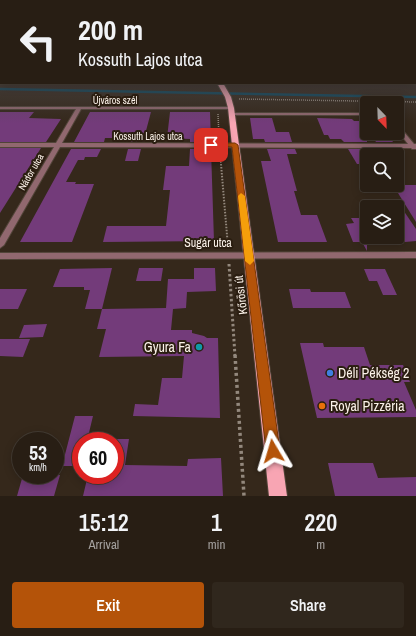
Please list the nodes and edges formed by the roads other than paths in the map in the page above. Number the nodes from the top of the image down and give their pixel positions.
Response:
1 (220, 84) edge
2 (229, 102) junction
3 (0, 108) edge
4 (79, 109) junction
5 (360, 113) edge
6 (404, 135) edge
7 (0, 145) edge
8 (58, 145) junction
9 (235, 145) junction
10 (415, 147) edge
11 (0, 245) edge
12 (249, 255) junction
13 (416, 255) edge
14 (0, 256) edge
15 (278, 496) edge

1 - 2 main road
2 - 4 street, Újváros szél
2 - 5 street, Újváros szél
2 - 9 main road, Kőrösi út
3 - 4 street, Újváros szél
4 - 8 street, Nádor utca
6 - 10 street
7 - 8 street, Kossuth Lajos utca
8 - 9 street, Kossuth Lajos utca
8 - 11 street, Nádor utca
9 - 10 street, Kossuth Lajos utca
9 - 12 main road, Kőrösi út
12 - 13 street, Sugár utca
12 - 14 street, Sugár utca
12 - 15 main road, Kőrösi út

